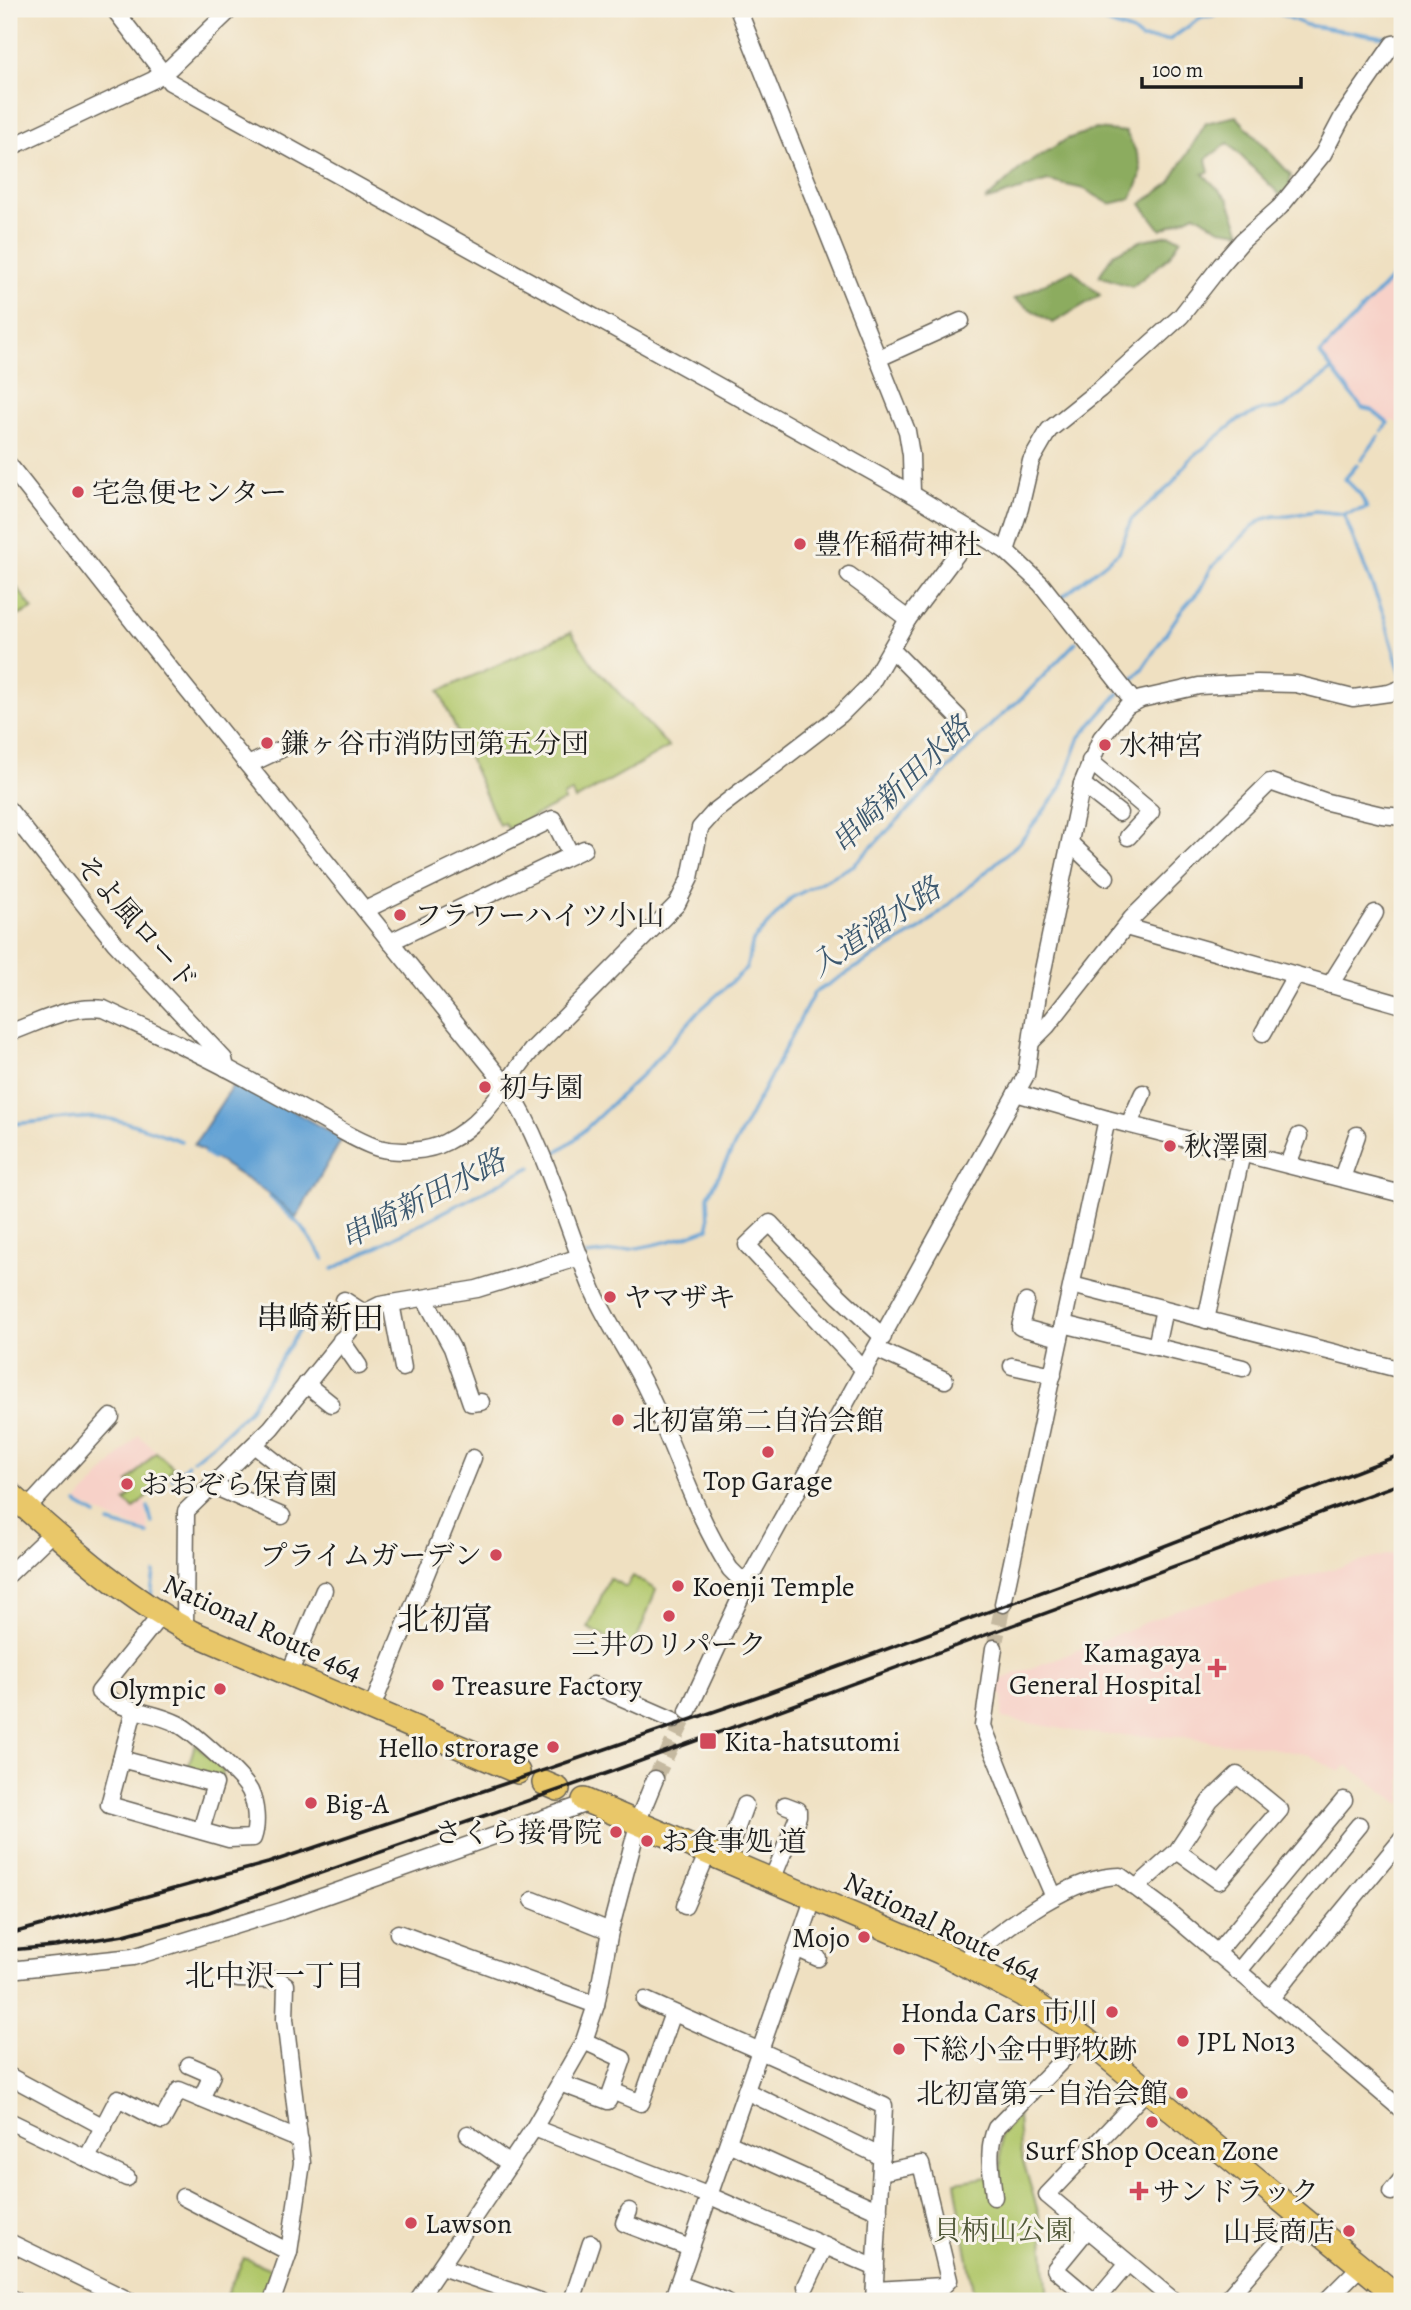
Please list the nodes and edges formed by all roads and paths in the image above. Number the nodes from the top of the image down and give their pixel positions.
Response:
1 (114, 9) edge
2 (231, 9) edge
3 (738, 9) edge
4 (1402, 43) edge
5 (162, 74) junction
6 (9, 148) edge
7 (961, 321) dead end
8 (879, 358) junction
9 (9, 465) edge
10 (912, 494) junction
11 (974, 531) junction
12 (1006, 551) junction
13 (849, 575) dead end
14 (908, 619) junction
15 (892, 650) junction
16 (1402, 688) edge
17 (1134, 702) junction
18 (959, 718) dead end
19 (286, 747) dead end
20 (1090, 761) junction
21 (248, 765) junction
22 (1082, 784) junction
23 (9, 810) edge
24 (1118, 813) dead end
25 (1402, 817) edge
26 (1128, 837) dead end
27 (1071, 844) junction
28 (1106, 877) dead end
29 (365, 910) junction
30 (1375, 913) dead end
31 (1126, 927) junction
32 (390, 942) junction
33 (1295, 976) junction
34 (1330, 985) junction
35 (1402, 1005) edge
36 (9, 1033) edge
37 (1263, 1033) dead end
38 (1031, 1042) junction
39 (226, 1068) junction
40 (506, 1085) junction
41 (1016, 1093) junction
42 (1143, 1094) dead end
43 (1107, 1119) junction
44 (1129, 1124) junction
45 (1357, 1135) dead end
46 (1299, 1136) dead end
47 (1242, 1153) junction
48 (1288, 1164) junction
49 (1342, 1178) junction
50 (1402, 1194) edge
51 (580, 1256) junction
52 (1072, 1285) junction
53 (425, 1299) junction
54 (344, 1300) dead end
55 (1026, 1302) dead end
56 (391, 1303) junction
57 (1164, 1309) junction
58 (365, 1313) junction
59 (1206, 1320) junction
60 (1062, 1331) junction
61 (341, 1340) junction
62 (880, 1343) junction
63 (1156, 1347) junction
64 (359, 1366) dead end
65 (1012, 1366) dead end
66 (403, 1368) dead end
67 (1243, 1368) dead end
68 (1402, 1370) edge
69 (865, 1371) junction
70 (1053, 1375) junction
71 (946, 1380) dead end
72 (306, 1384) junction
73 (481, 1402) dead end
74 (331, 1404) dead end
75 (111, 1417) dead end
76 (254, 1445) junction
77 (473, 1458) dead end
78 (296, 1478) dead end
79 (211, 1485) junction
80 (9, 1493) edge
81 (27, 1509) junction
82 (282, 1516) dead end
83 (53, 1532) junction
84 (9, 1574) edge
85 (749, 1580) junction
86 (324, 1590) dead end
87 (1003, 1604) tunnel mouth
88 (160, 1616) junction
89 (184, 1629) junction
90 (994, 1648) tunnel mouth
91 (289, 1674) junction
92 (593, 1685) dead end
93 (134, 1710) junction
94 (371, 1710) junction
95 (688, 1711) tunnel mouth
96 (673, 1720) dead end
97 (121, 1759) junction
98 (518, 1772) dead end
99 (655, 1779) tunnel mouth
100 (1344, 1800) dead end
101 (587, 1801) joint
102 (745, 1805) dead end
103 (785, 1805) dead end
104 (638, 1823) junction
105 (1359, 1825) dead end
106 (201, 1830) junction
107 (1402, 1839) edge
108 (1177, 1851) junction
109 (716, 1856) junction
110 (772, 1880) junction
111 (1137, 1887) junction
112 (814, 1897) junction
113 (1054, 1897) junction
114 (533, 1900) dead end
115 (685, 1906) dead end
116 (610, 1931) junction
117 (398, 1933) dead end
118 (796, 1948) junction
119 (1216, 1954) junction
120 (818, 1958) dead end
121 (962, 1962) junction
122 (9, 1970) edge
123 (1238, 1972) junction
124 (238, 1979) dead end
125 (1270, 1999) junction
126 (645, 2000) dead end
127 (596, 2005) junction
128 (673, 2013) junction
129 (1084, 2038) junction
130 (584, 2041) junction
131 (759, 2051) junction
132 (189, 2065) dead end
133 (9, 2076) edge
134 (560, 2083) junction
135 (1147, 2090) junction
136 (611, 2091) junction
137 (746, 2091) junction
138 (201, 2099) junction
139 (1402, 2110) edge
140 (9, 2122) edge
141 (104, 2127) junction
142 (534, 2128) junction
143 (468, 2134) dead end
144 (300, 2140) junction
145 (728, 2143) junction
146 (87, 2158) junction
147 (510, 2164) junction
148 (881, 2164) junction
149 (127, 2178) dead end
150 (1402, 2179) edge
151 (1391, 2192) dead end
152 (710, 2196) junction
153 (183, 2197) dead end
154 (994, 2197) dead end
155 (629, 2211) dead end
156 (879, 2211) junction
157 (1300, 2215) junction
158 (1087, 2230) junction
159 (9, 2242) edge
160 (591, 2243) dead end
161 (825, 2246) junction
162 (690, 2248) junction
163 (289, 2252) junction
164 (1128, 2263) junction
165 (1362, 2266) junction
166 (440, 2267) junction
167 (876, 2268) junction
168 (678, 2284) junction
169 (806, 2286) dead end
170 (874, 2295) edge
171 (9, 2297) edge
172 (519, 2298) edge
173 (1227, 2299) dead end
174 (1402, 2300) edge
175 (17, 2301) edge
176 (130, 2301) edge
177 (272, 2301) edge
178 (417, 2301) edge
179 (540, 2301) edge
180 (572, 2301) edge
181 (672, 2301) edge
182 (725, 2301) edge
183 (1094, 2301) edge
184 (1174, 2301) edge
185 (1326, 2301) edge

1 - 5 street
2 - 5 street
3 - 8 street
4 - 12 street
5 - 6 street
5 - 10 street
7 - 8 street
8 - 10 street
9 - 21 street
10 - 11 street
11 - 12 street
11 - 14 street
12 - 17 street
13 - 14 street
14 - 15 street
15 - 18 street
15 - 40 street
16 - 17 street
17 - 20 street
19 - 21 street
20 - 22 street
20 - 26 street
21 - 29 street
22 - 24 street
22 - 27 street
23 - 39 street, そよ風ロード
25 - 31 street
27 - 28 street
27 - 38 street
29 - 32 street
29 - 32 street
30 - 34 street
31 - 33 street
31 - 38 street
32 - 40 street
33 - 34 street
33 - 37 street
34 - 35 street
36 - 39 street
38 - 41 street
39 - 40 street
40 - 51 street
41 - 43 street
41 - 62 street
42 - 44 street
43 - 44 street
43 - 52 street
44 - 47 street
45 - 49 street
46 - 48 street
47 - 48 street
47 - 59 street
48 - 49 street
49 - 50 street
51 - 53 street
51 - 85 street
52 - 57 street
52 - 60 street
53 - 56 street
53 - 73 street
54 - 58 street
55 - 60 street
56 - 58 street
56 - 66 street
57 - 59 street
57 - 63 street
58 - 61 street
59 - 68 street
60 - 63 street
60 - 70 street
61 - 64 street
61 - 72 street
62 - 69 street
62 - 69 street
62 - 71 street
63 - 67 street
65 - 70 street
69 - 85 street
70 - 87 street
72 - 74 street
72 - 76 street
75 - 81 street
76 - 78 street
76 - 79 street
77 - 94 street
79 - 82 street
79 - 89 street
80 - 81 highway, National Route 464
81 - 83 highway, National Route 464
83 - 84 street
83 - 88 highway, National Route 464
85 - 95 street
86 - 91 street
88 - 89 highway, National Route 464
88 - 93 street
89 - 91 highway, National Route 464
90 - 113 street
91 - 94 highway, National Route 464
92 - 96 street
93 - 97 street
93 - 106 street
94 - 98 highway, National Route 464
97 - 106 street
97 - 106 street
99 - 104 street
100 - 119 street
101 - 104 highway, National Route 464
101 - 122 street
102 - 109 street
103 - 110 street
104 - 109 highway, National Route 464
104 - 116 street
105 - 123 street
107 - 125 street
108 - 108 street
108 - 111 street
109 - 110 highway, National Route 464
109 - 115 street
110 - 112 highway, National Route 464
111 - 113 street
111 - 119 street
112 - 118 street
112 - 121 highway, National Route 464
113 - 121 street
114 - 116 street
116 - 127 street
117 - 127 street
118 - 120 street
118 - 131 street
119 - 123 street
121 - 129 highway, National Route 464
123 - 125 street
124 - 144 street
125 - 139 street
126 - 128 street
127 - 130 street
128 - 131 street
128 - 136 street
129 - 135 highway, National Route 464
129 - 154 street
130 - 134 street
130 - 136 street
131 - 137 street
131 - 148 street
132 - 138 street
133 - 141 street
134 - 136 street
134 - 142 street
135 - 157 highway, National Route 464
135 - 158 street
137 - 145 street
137 - 148 street
138 - 141 street
138 - 144 street
140 - 146 street
141 - 146 street
142 - 147 street
142 - 152 street
143 - 147 street
144 - 163 street
145 - 152 street
145 - 156 street
146 - 149 street
147 - 166 street
148 - 156 street
148 - 170 street
150 - 151 street
152 - 161 street
152 - 162 street
153 - 163 street
155 - 162 street
156 - 167 street
157 - 165 highway, National Route 464
157 - 173 street
158 - 164 street
158 - 183 street
159 - 176 street
160 - 180 street
161 - 167 street
161 - 169 street
162 - 168 street
163 - 177 street
164 - 183 street
164 - 184 street
165 - 174 highway, National Route 464
165 - 185 street
166 - 172 street
166 - 178 street
167 - 170 street
168 - 181 street
168 - 182 street
171 - 175 street
172 - 179 street

